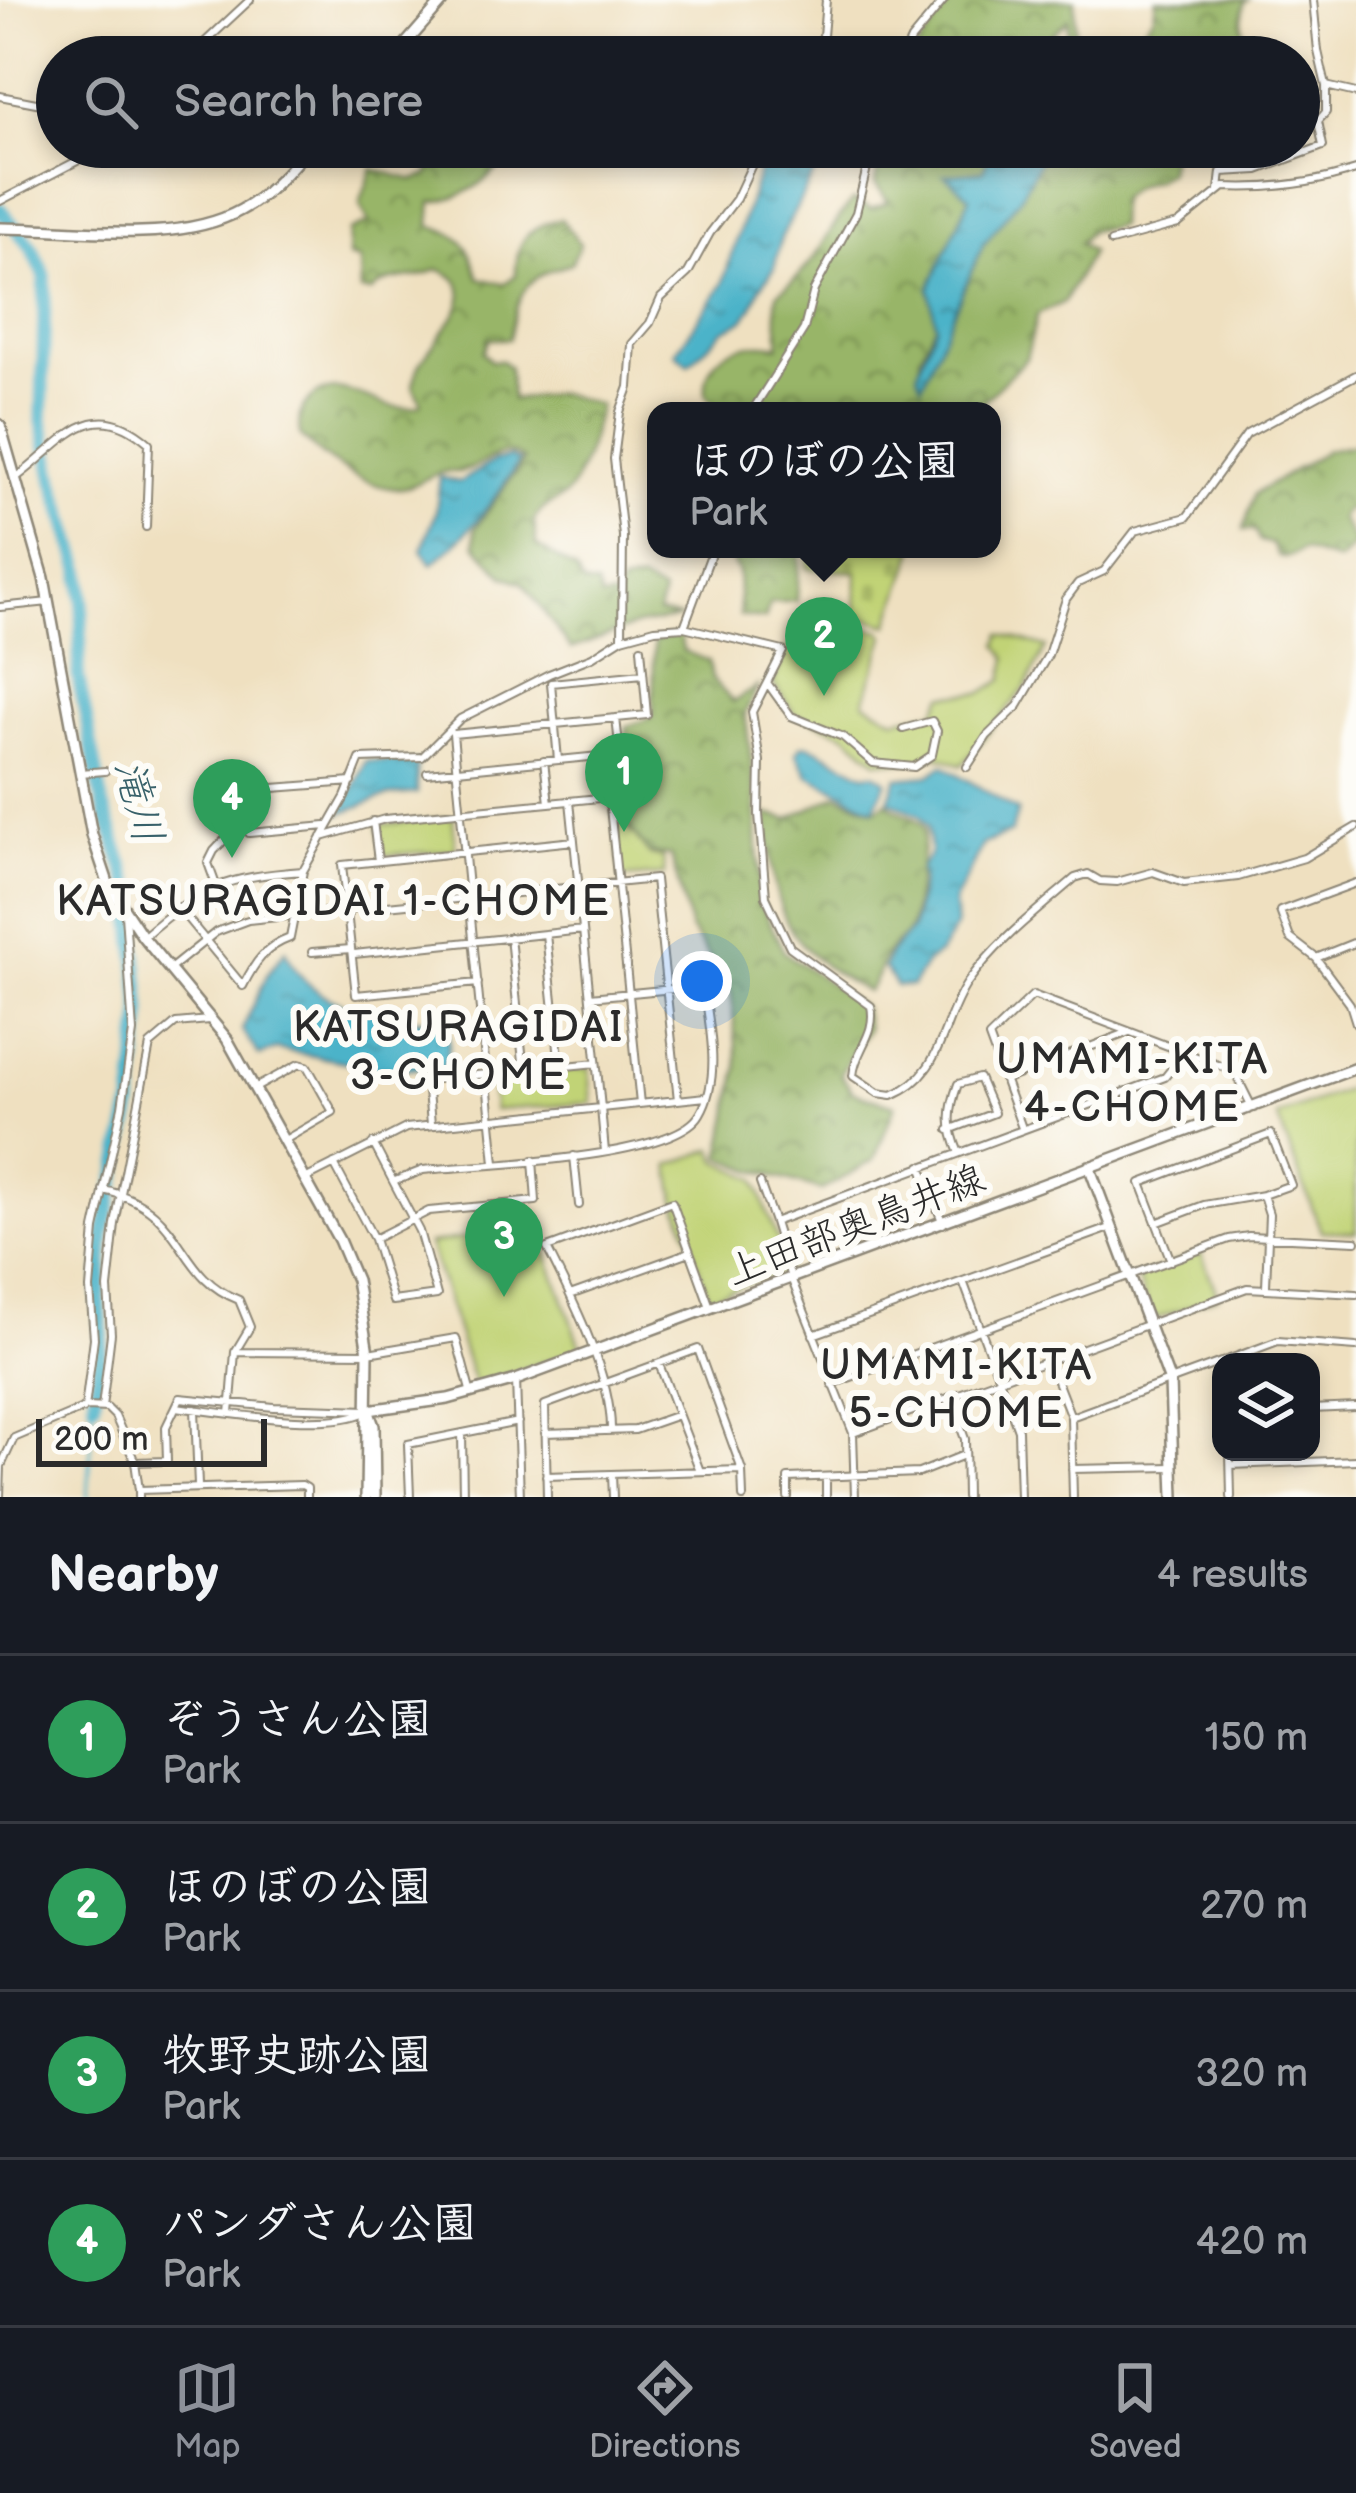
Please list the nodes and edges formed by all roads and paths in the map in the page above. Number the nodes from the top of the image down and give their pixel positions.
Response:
1 (250, 0) edge
2 (444, 0) edge
3 (826, 0) edge
4 (944, 0) edge
5 (1313, 0) edge
6 (211, 36) edge
7 (412, 36) edge
8 (823, 36) edge
9 (914, 36) edge
10 (1317, 36) edge
11 (1320, 60) edge
12 (1326, 86) junction
13 (1356, 93) edge
14 (0, 96) edge
15 (36, 103) edge
16 (1320, 118) edge
17 (63, 168) edge
18 (290, 168) edge
19 (750, 168) edge
20 (867, 168) edge
21 (1263, 168) edge
22 (1356, 170) edge
23 (1219, 190) junction
24 (3, 199) edge
25 (2, 225) edge
26 (1111, 242) dead end
27 (1356, 375) edge
28 (758, 402) edge
29 (0, 425) edge
30 (17, 477) junction
31 (146, 526) dead end
32 (708, 558) edge
33 (49, 602) junction
34 (0, 607) edge
35 (684, 627) junction
36 (622, 638) junction
37 (640, 647) dead end
38 (643, 674) junction
39 (768, 684) junction
40 (616, 718) junction
41 (555, 724) junction
42 (903, 729) dead end
43 (558, 760) junction
44 (544, 761) junction
45 (968, 767) dead end
46 (456, 770) junction
47 (105, 771) dead end
48 (83, 773) junction
49 (428, 773) dead end
50 (352, 782) junction
51 (570, 801) junction
52 (549, 802) junction
53 (460, 811) junction
54 (248, 814) junction
55 (374, 821) junction
56 (326, 826) junction
57 (1356, 827) edge
58 (319, 838) junction
59 (574, 841) junction
60 (464, 852) junction
61 (378, 861) junction
62 (303, 871) junction
63 (617, 882) junction
64 (1356, 883) edge
65 (216, 885) junction
66 (579, 886) junction
67 (469, 897) junction
68 (178, 907) junction
69 (347, 909) junction
70 (125, 914) junction
71 (293, 915) junction
72 (583, 930) junction
73 (546, 934) junction
74 (142, 937) junction
75 (510, 937) junction
76 (205, 939) junction
77 (473, 941) junction
78 (1356, 941) edge
79 (352, 951) junction
80 (313, 952) dead end
81 (1316, 958) junction
82 (170, 969) junction
83 (478, 982) junction
84 (667, 990) junction
85 (629, 993) junction
86 (590, 997) junction
87 (1353, 1003) edge
88 (214, 1020) junction
89 (1356, 1023) edge
90 (1129, 1032) junction
91 (132, 1042) junction
92 (150, 1045) junction
93 (1184, 1053) junction
94 (596, 1064) junction
95 (560, 1067) junction
96 (1356, 1068) edge
97 (524, 1071) junction
98 (487, 1075) junction
99 (1004, 1080) junction
100 (255, 1088) junction
101 (706, 1097) junction
102 (678, 1100) junction
103 (640, 1103) junction
104 (1252, 1107) junction
105 (601, 1108) junction
106 (491, 1119) junction
107 (430, 1124) junction
108 (1022, 1128) junction
109 (949, 1130) junction
110 (284, 1141) junction
111 (373, 1142) junction
112 (605, 1153) junction
113 (959, 1153) junction
114 (574, 1156) junction
115 (533, 1160) junction
116 (495, 1163) junction
117 (334, 1164) junction
118 (922, 1166) junction
119 (1089, 1166) junction
120 (305, 1179) junction
121 (395, 1181) junction
122 (760, 1184) dead end
123 (104, 1190) junction
124 (122, 1193) junction
125 (1263, 1195) junction
126 (579, 1205) dead end
127 (413, 1218) junction
128 (774, 1222) junction
129 (1156, 1223) junction
130 (943, 1224) junction
131 (1113, 1227) junction
132 (1269, 1237) junction
133 (374, 1239) junction
134 (1356, 1241) edge
135 (690, 1252) junction
136 (1171, 1261) junction
137 (1131, 1276) junction
138 (791, 1278) junction
139 (963, 1280) junction
140 (1266, 1288) junction
141 (1356, 1294) edge
142 (571, 1295) junction
143 (711, 1310) junction
144 (1149, 1326) junction
145 (982, 1330) junction
146 (813, 1335) junction
147 (1356, 1346) edge
148 (235, 1352) junction
149 (368, 1353) junction
150 (592, 1353) junction
151 (1247, 1353) edge
152 (1050, 1363) junction
153 (659, 1364) junction
154 (1212, 1366) edge
155 (88, 1371) junction
156 (105, 1374) junction
157 (516, 1380) junction
158 (1000, 1380) junction
159 (1170, 1382) junction
160 (832, 1384) junction
161 (602, 1385) junction
162 (471, 1394) junction
163 (950, 1398) junction
164 (195, 1400) junction
165 (231, 1403) junction
166 (88, 1407) junction
167 (102, 1407) junction
168 (175, 1407) junction
169 (1356, 1407) edge
170 (1320, 1409) edge
171 (196, 1410) junction
172 (368, 1410) junction
173 (230, 1414) junction
174 (679, 1414) junction
175 (1071, 1417) junction
176 (518, 1422) junction
177 (611, 1431) junction
178 (545, 1432) junction
179 (462, 1433) junction
180 (853, 1433) junction
181 (964, 1455) junction
182 (1356, 1460) edge
183 (1231, 1461) edge
184 (134, 1462) junction
185 (1231, 1465) junction
186 (0, 1466) edge
187 (1173, 1467) junction
188 (1072, 1469) junction
189 (742, 1470) junction
190 (700, 1471) junction
191 (612, 1474) junction
192 (854, 1475) junction
193 (546, 1476) junction
194 (826, 1477) junction
195 (198, 1488) junction
196 (139, 1494) edge
197 (0, 1497) edge
198 (307, 1497) edge
199 (371, 1497) edge
200 (410, 1497) edge
201 (464, 1497) edge
202 (520, 1497) edge
203 (547, 1497) edge
204 (613, 1497) edge
205 (743, 1497) edge
206 (788, 1497) edge
207 (826, 1497) edge
208 (855, 1497) edge
209 (966, 1497) edge
210 (1020, 1497) edge
211 (1072, 1497) edge
212 (1174, 1497) edge
213 (1231, 1497) edge

1 - 6 street
2 - 7 street
3 - 8 street
4 - 9 street
5 - 10 street
11 - 12 street
12 - 13 street
12 - 16 street
14 - 15 street
17 - 24 street
18 - 25 street
19 - 36 street
20 - 28 street
21 - 23 street
22 - 23 street
23 - 26 street
27 - 45 street
29 - 30 street
30 - 31 street
30 - 33 street
32 - 35 street
33 - 34 street
33 - 48 street
35 - 36 street
35 - 39 street
36 - 50 street
37 - 38 street
38 - 40 street
38 - 41 street
39 - 42 street
39 - 57 street
40 - 41 street
40 - 43 street
41 - 43 street
41 - 46 street
43 - 44 street
44 - 46 street
44 - 52 street
46 - 49 street
46 - 53 street
47 - 48 street
48 - 70 street
50 - 54 street
50 - 56 street
51 - 52 street
51 - 59 street
51 - 63 street
52 - 53 street
53 - 55 street
53 - 60 street
54 - 56 street
54 - 65 street
55 - 58 street
55 - 61 street
56 - 58 street
58 - 62 street
59 - 60 street
59 - 66 street
60 - 61 street
60 - 67 street
61 - 69 street
62 - 65 street
62 - 71 street
63 - 66 street
63 - 84 street
63 - 85 street
64 - 81 street
65 - 68 street
66 - 67 street
66 - 72 street
67 - 69 street
67 - 77 street
68 - 74 street
68 - 76 street
69 - 71 street
69 - 79 street
70 - 74 street
70 - 91 street
71 - 76 street
71 - 76 street
72 - 73 street
72 - 86 street
73 - 75 street
73 - 95 street
74 - 82 street
75 - 77 street
75 - 97 street
76 - 82 street
77 - 79 street
77 - 83 street
78 - 81 street
79 - 80 street
79 - 83 street
81 - 87 street
82 - 88 street
83 - 98 street
84 - 85 street
84 - 101 street
84 - 102 street
85 - 86 street
85 - 103 street
86 - 94 street
87 - 89 street
88 - 92 street
88 - 100 street
90 - 93 street
90 - 99 street
90 - 99 street
91 - 92 street
91 - 123 street
92 - 124 street
93 - 104 street
93 - 108 street
94 - 95 street
94 - 105 street
95 - 97 street
96 - 104 street, 上田部奥鳥井線
97 - 98 street
98 - 106 street
98 - 107 street
99 - 108 street
100 - 110 street
100 - 110 street
101 - 102 street
101 - 112 street
102 - 103 street
103 - 105 street
104 - 119 street, 上田部奥鳥井線
105 - 106 street
105 - 112 street
106 - 107 street
106 - 116 street
107 - 111 street
108 - 113 street
109 - 109 street
109 - 113 street
110 - 120 street
111 - 117 street
111 - 121 street
112 - 114 street
113 - 118 street
114 - 115 street
114 - 126 street
115 - 116 street
115 - 127 street
116 - 121 street
117 - 120 street
117 - 133 street
118 - 128 street
118 - 130 street
119 - 130 street, 上田部奥鳥井線
119 - 131 street
120 - 149 street
121 - 127 street
122 - 128 street
123 - 124 street
123 - 155 street
124 - 148 street
124 - 156 street
125 - 129 street
125 - 129 street
125 - 132 street
127 - 133 street
127 - 133 street
128 - 138 street
129 - 136 street
130 - 138 street, 上田部奥鳥井線
131 - 137 street
131 - 139 street
132 - 134 street
132 - 136 street
132 - 140 street
135 - 142 street
135 - 142 street
135 - 143 street
136 - 137 street
137 - 144 street
137 - 145 street
138 - 143 street, 上田部奥鳥井線
138 - 146 street
139 - 145 street
139 - 146 street
140 - 141 street
140 - 144 street
142 - 150 street
143 - 150 street, 上田部奥鳥井線
144 - 152 street
144 - 159 street
145 - 158 street
145 - 160 street
146 - 160 street
147 - 151 street
148 - 149 street
148 - 165 street
149 - 162 street
149 - 172 street
150 - 157 street, 上田部奥鳥井線
150 - 161 street
152 - 158 street
152 - 175 street
153 - 161 street
153 - 174 street
153 - 189 street
154 - 159 street
155 - 156 street
155 - 166 street
156 - 167 street
157 - 162 street, 上田部奥鳥井線
157 - 176 street
158 - 163 street
158 - 210 street
159 - 175 street
159 - 187 street
160 - 180 street
161 - 177 street
161 - 178 street
162 - 172 street, 上田部奥鳥井線
163 - 180 street
163 - 181 street
164 - 165 street
164 - 168 street
164 - 171 street
165 - 172 street
165 - 173 street
166 - 167 street
166 - 186 street
167 - 184 street
168 - 171 street
168 - 184 street
169 - 170 street
171 - 173 street
171 - 195 street
172 - 173 street
172 - 199 street
174 - 177 street
174 - 190 street
175 - 188 street
176 - 179 street
176 - 202 street
177 - 178 street
178 - 193 street
179 - 200 street
179 - 201 street
180 - 192 street
181 - 192 street
181 - 209 street
182 - 185 street
183 - 185 street
184 - 196 street
185 - 213 street
186 - 197 street
187 - 188 street
187 - 212 street
188 - 211 street
189 - 190 street
189 - 205 street
190 - 191 street
191 - 193 street
191 - 204 street
192 - 194 street
192 - 208 street
193 - 203 street
194 - 206 street
194 - 207 street
195 - 196 street
195 - 198 street

